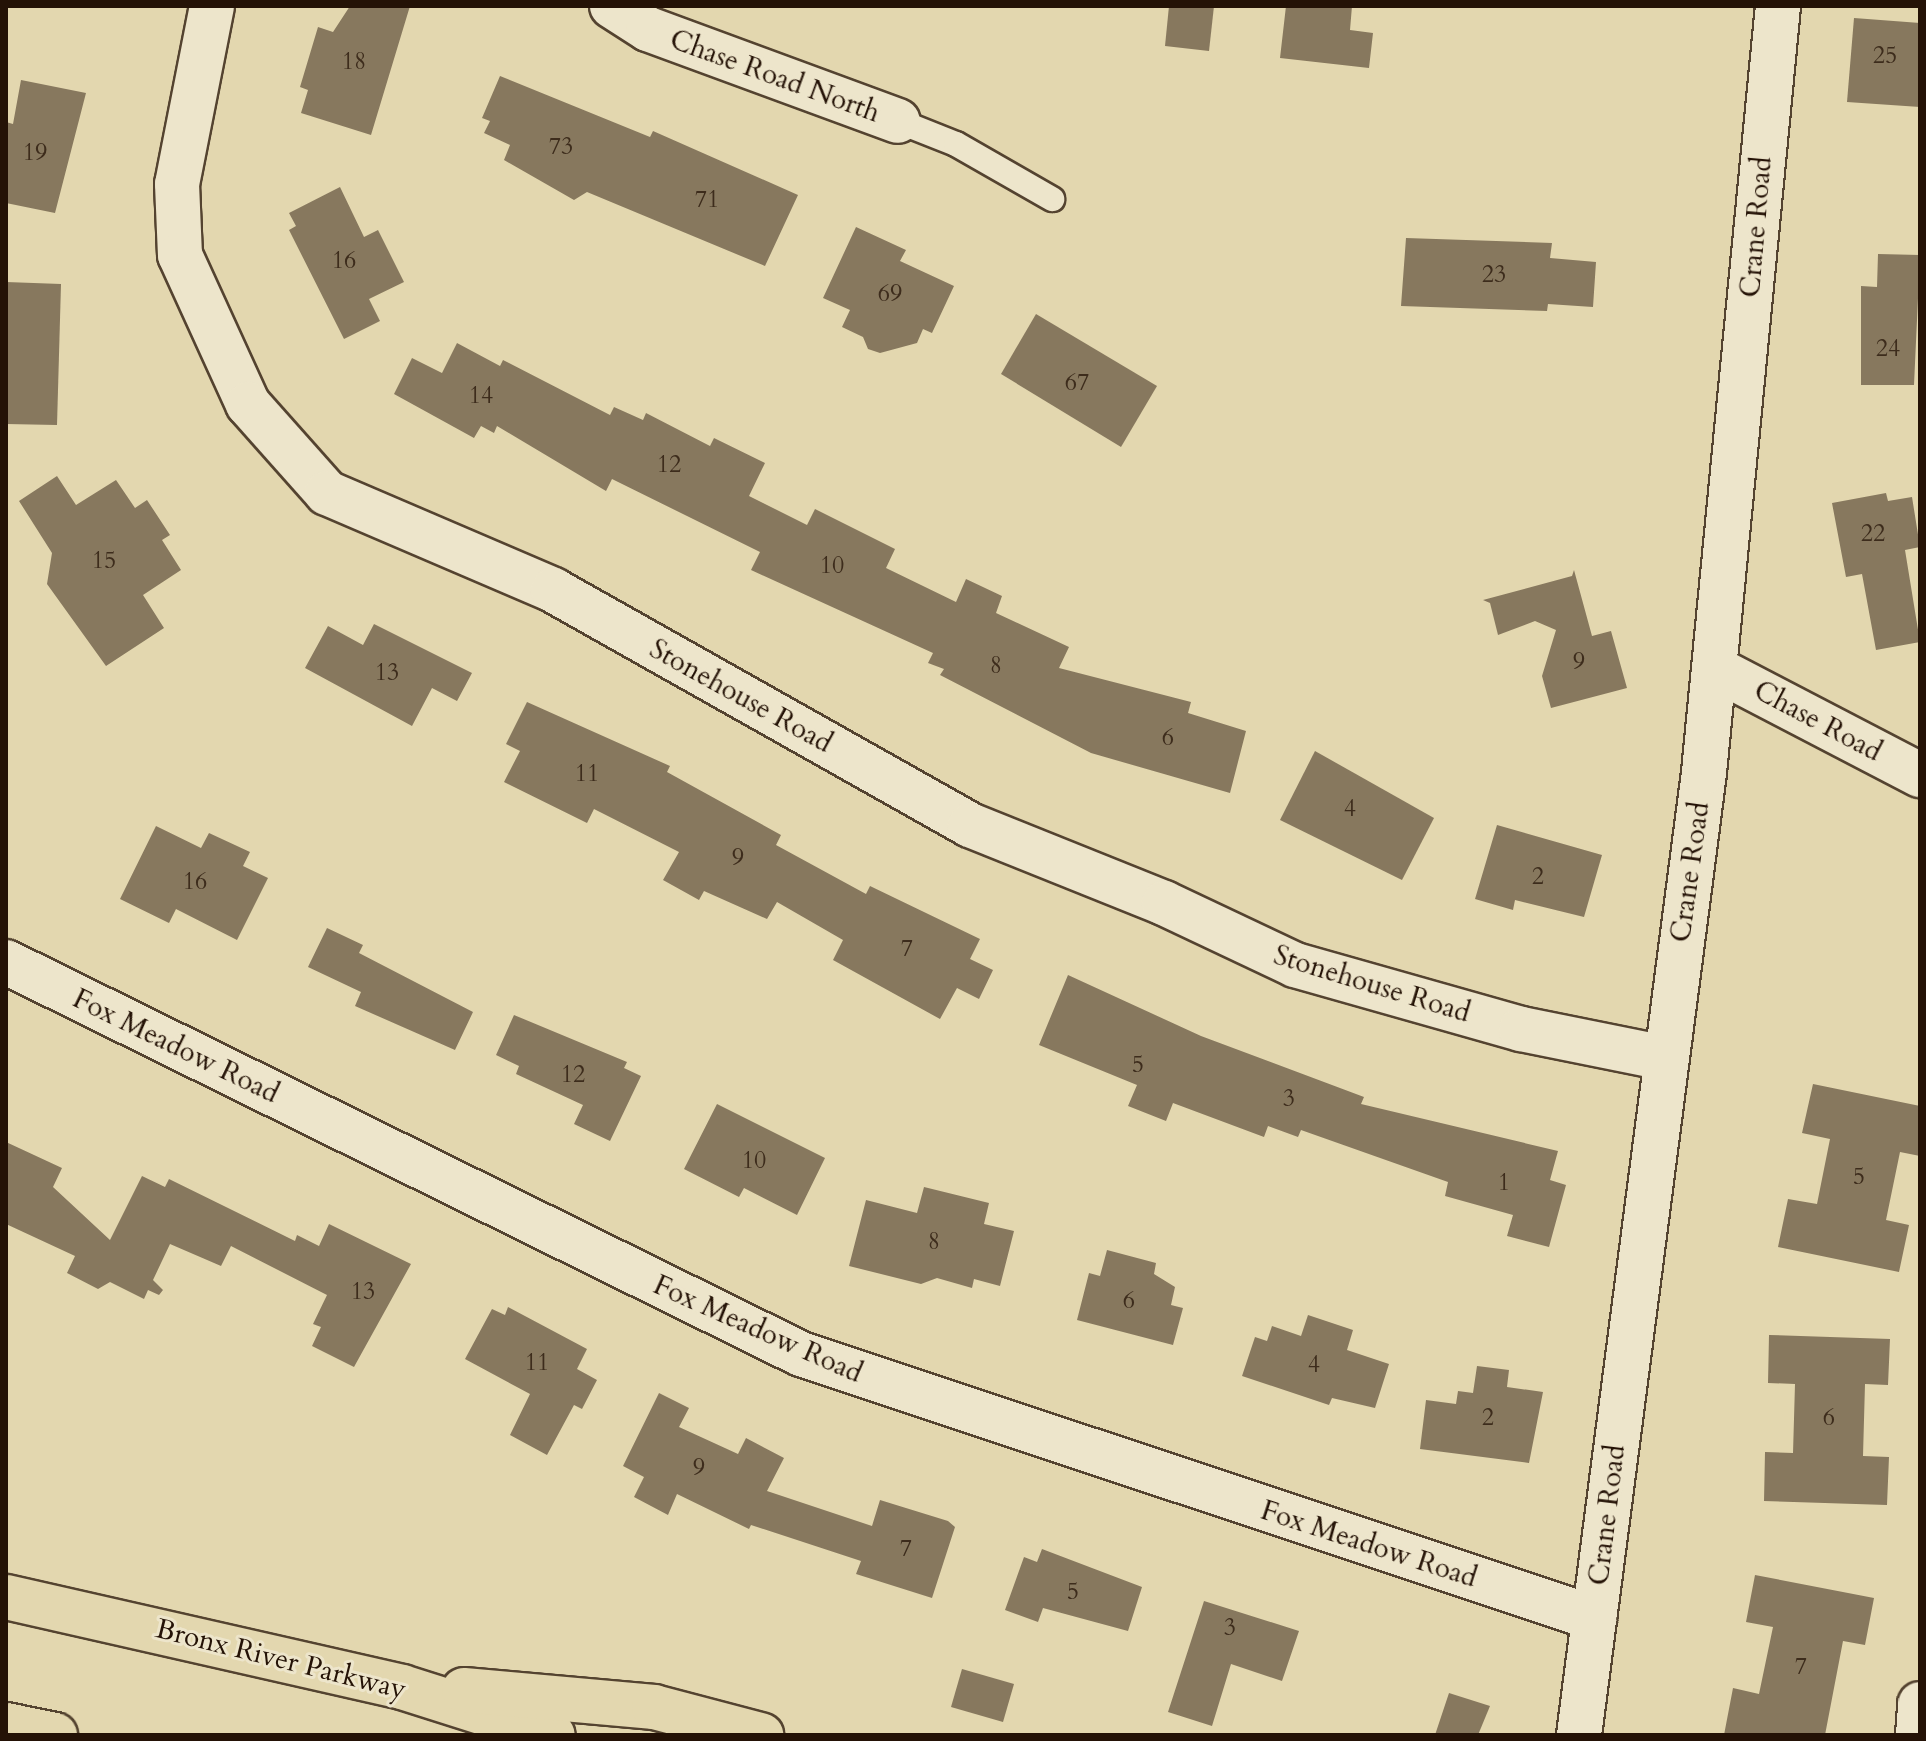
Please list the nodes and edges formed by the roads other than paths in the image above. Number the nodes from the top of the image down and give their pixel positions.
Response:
1 (212, 6) edge
2 (612, 6) edge
3 (1778, 6) edge
4 (898, 121) joint
5 (1052, 199) dead end
6 (1716, 669) junction
7 (1920, 775) edge
8 (6, 962) edge
9 (1665, 1058) junction
10 (6, 1597) edge
11 (1594, 1618) junction
12 (402, 1687) junction
13 (1920, 1704) edge
14 (6, 1725) edge
15 (1579, 1734) edge
16 (55, 1735) edge
17 (553, 1735) edge
18 (684, 1735) edge
19 (714, 1735) edge
20 (761, 1735) edge
21 (1918, 1735) edge

1 - 9 street, Stonehouse Road
2 - 4 street, Chase Road North
3 - 6 street, Crane Road
4 - 5 lane
6 - 7 street, Chase Road
6 - 9 street, Crane Road
8 - 11 street, Fox Meadow Road
9 - 11 street, Crane Road
10 - 12 highway, Bronx River Parkway
11 - 15 street, Crane Road
12 - 17 highway, Bronx River Parkway
12 - 20 highway
13 - 21 street
14 - 16 highway
18 - 19 highway

